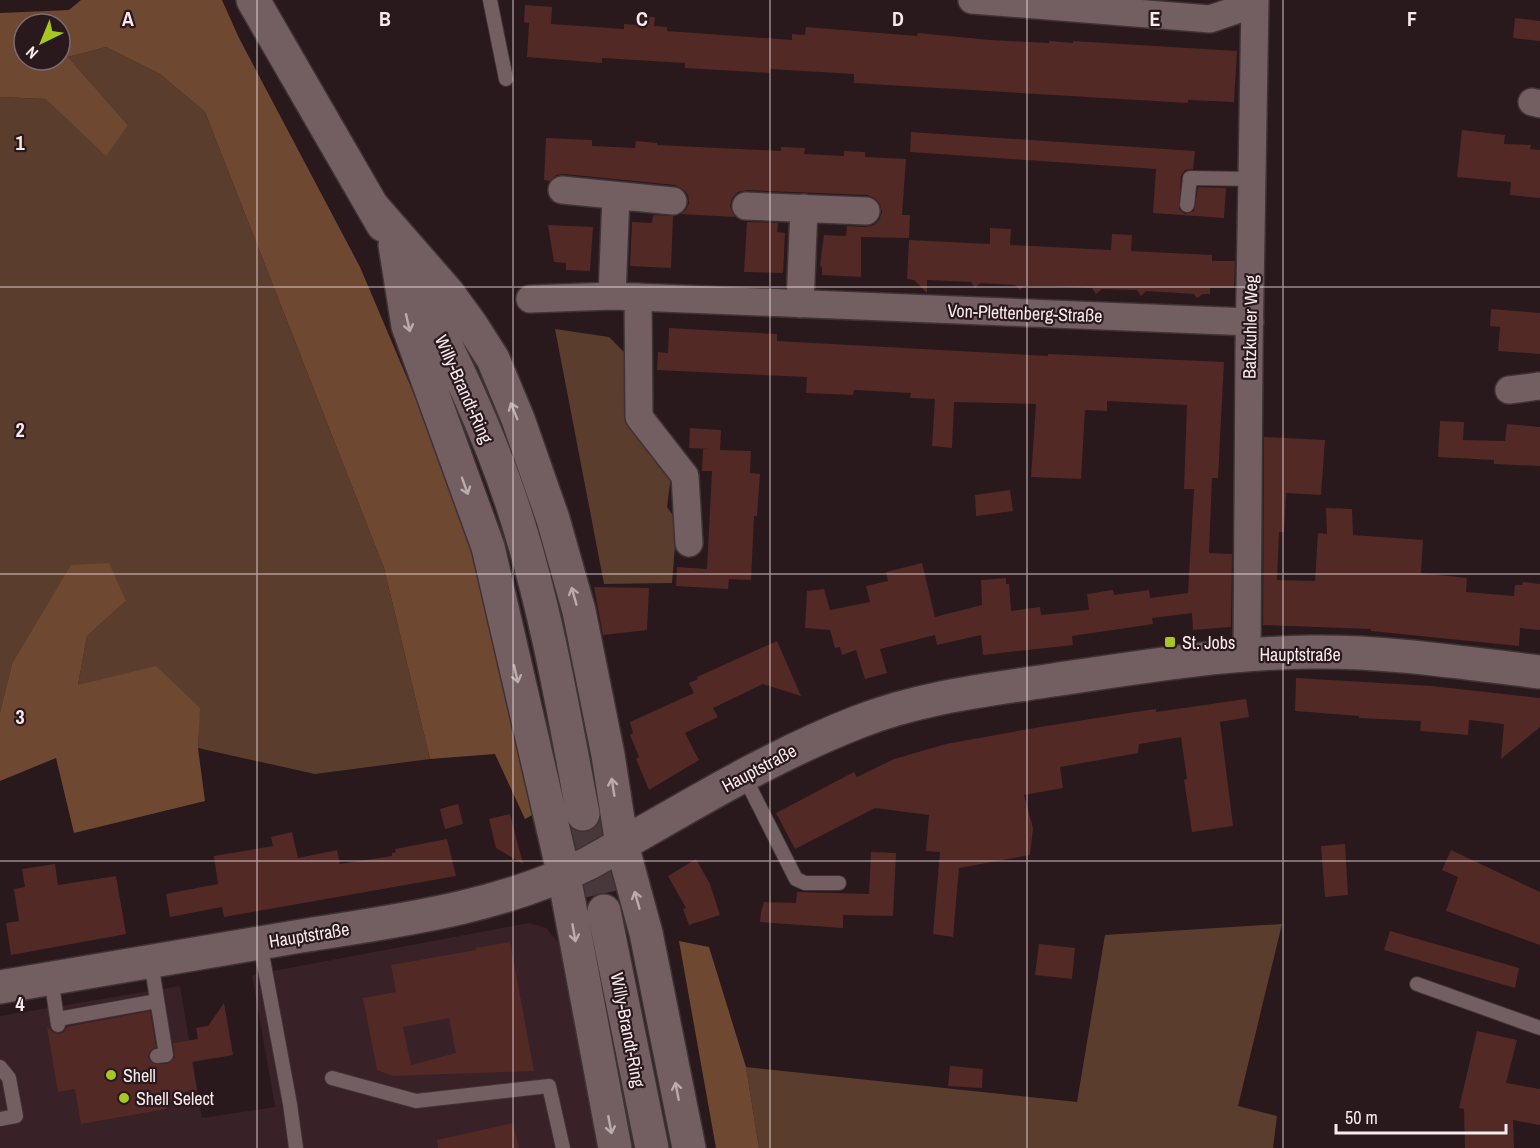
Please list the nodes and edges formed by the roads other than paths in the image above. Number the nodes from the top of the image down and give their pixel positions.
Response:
1 (254, 0) edge
2 (490, 0) edge
3 (972, 0) edge
4 (1254, 2) edge
5 (506, 79) dead end
6 (1252, 179) junction
7 (562, 190) dead end
8 (616, 196) junction
9 (673, 201) dead end
10 (1187, 205) dead end
11 (746, 206) dead end
12 (373, 207) junction
13 (804, 208) junction
14 (866, 210) dead end
15 (395, 245) junction
16 (625, 296) junction
17 (530, 299) dead end
18 (800, 304) junction
19 (1250, 322) junction
20 (1540, 386) edge
21 (1509, 390) dead end
22 (689, 543) dead end
23 (1247, 654) junction
24 (1540, 672) edge
25 (744, 776) junction
26 (583, 814) tunnel mouth
27 (622, 845) junction
28 (564, 876) junction
29 (839, 883) dead end
30 (604, 911) tunnel mouth
31 (260, 943) junction
32 (151, 962) junction
33 (51, 978) junction
34 (1417, 984) dead end
35 (0, 987) edge
36 (158, 1001) junction
37 (1540, 1029) edge
38 (157, 1056) dead end
39 (0, 1067) edge
40 (332, 1078) dead end
41 (0, 1119) edge
42 (296, 1148) edge
43 (564, 1148) edge
44 (615, 1148) edge
45 (652, 1148) edge
46 (689, 1148) edge

1 - 12 main road, Willy-Brandt-Ring
2 - 5 lane
3 - 4 street
4 - 6 street, Batzkuhler Weg
6 - 10 lane
6 - 19 street, Batzkuhler Weg
7 - 8 street
8 - 9 street
8 - 16 street
11 - 13 street
12 - 15 main road, Willy-Brandt-Ring
27 -> 12 main road
13 - 14 street
13 - 18 street
15 - 26 main road, Willy-Brandt-Ring
15 -> 28 main road
16 - 17 street, Von-Plettenberg-Straße
16 - 18 street, Von-Plettenberg-Straße
16 - 22 street
18 - 19 street, Von-Plettenberg-Straße
19 - 23 street, Batzkuhler Weg
20 - 21 street
23 - 24 main road, Hauptstraße
23 - 25 main road, Hauptstraße
25 - 27 main road, Hauptstraße
25 - 29 lane
27 - 28 main road, Hauptstraße
46 -> 27 main road
28 - 31 main road, Hauptstraße
28 -> 44 main road
30 - 45 main road, Willy-Brandt-Ring
31 - 32 main road, Hauptstraße
31 - 42 lane
32 - 33 main road, Hauptstraße
32 - 36 lane
33 - 35 main road, Hauptstraße
33 - 36 lane
34 - 37 lane
36 - 38 lane
39 - 41 lane
40 - 43 lane

